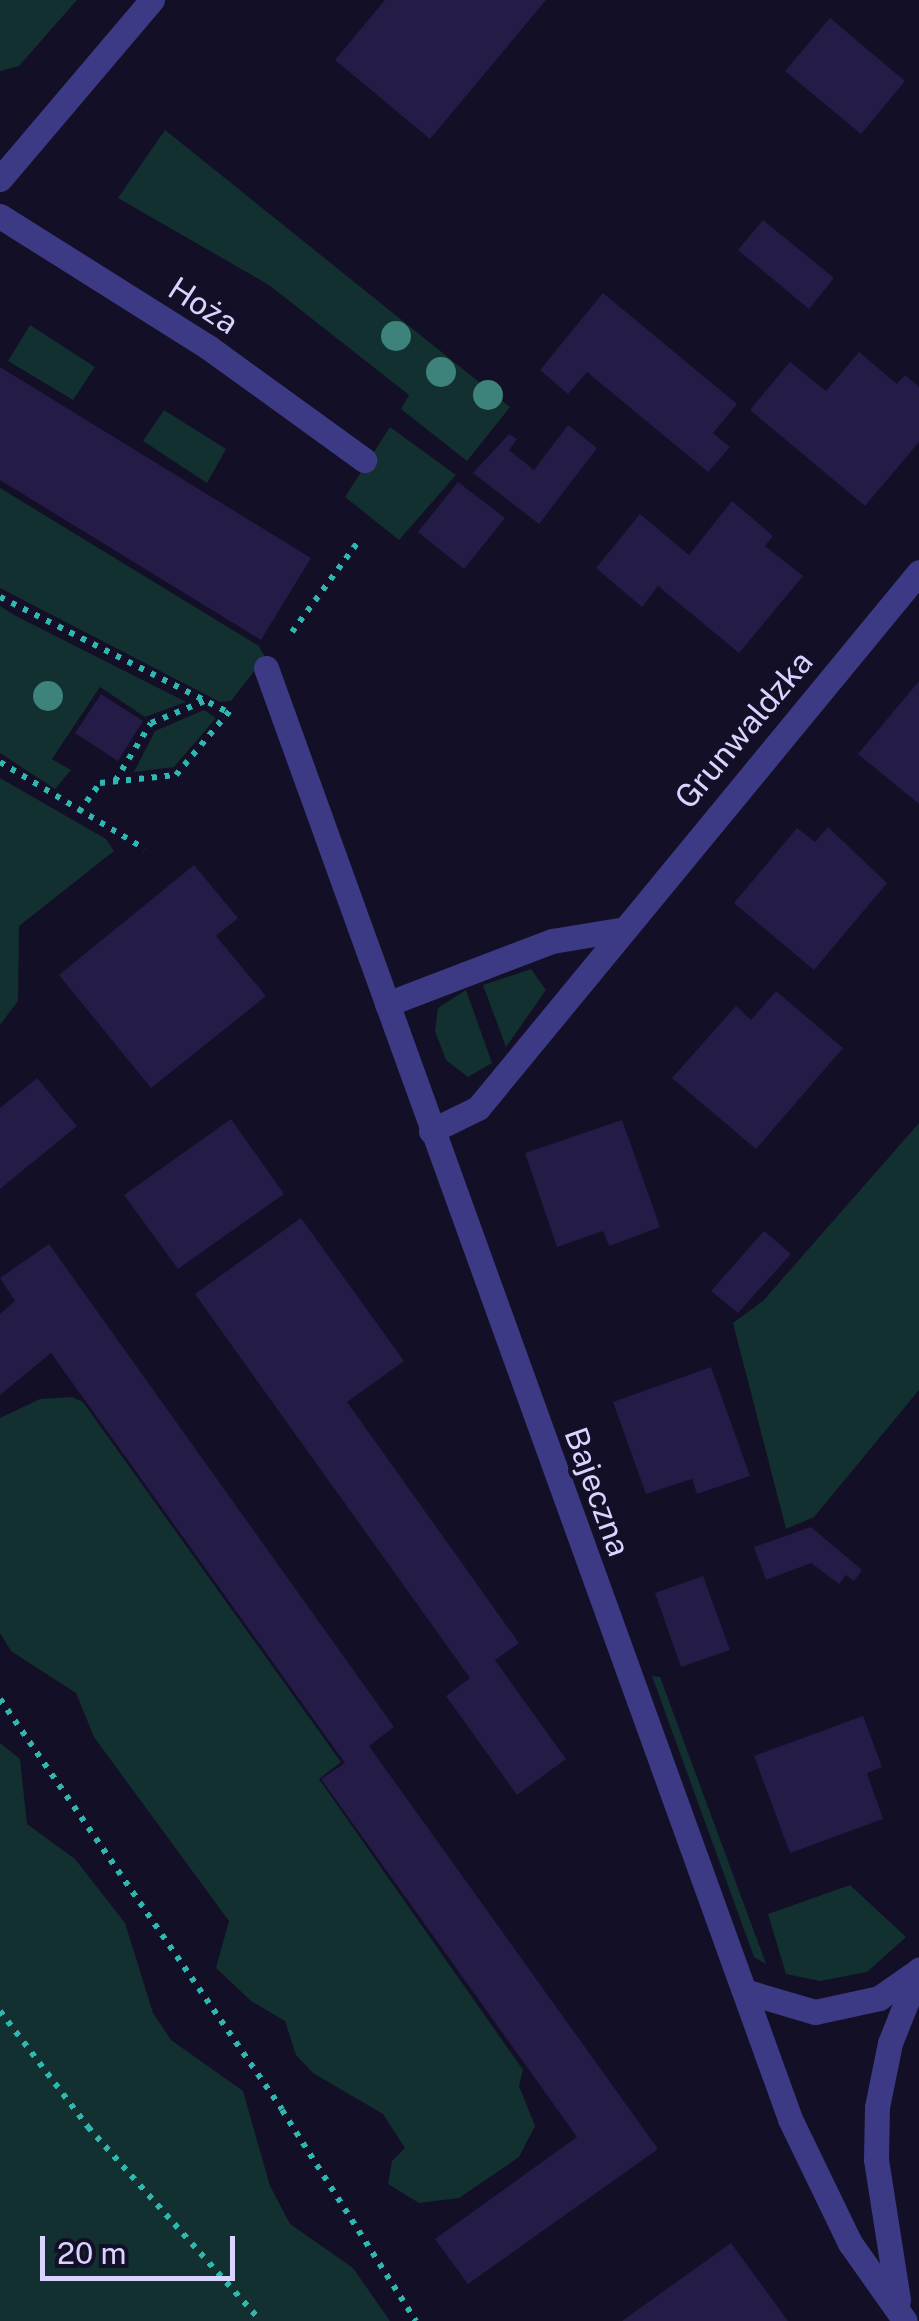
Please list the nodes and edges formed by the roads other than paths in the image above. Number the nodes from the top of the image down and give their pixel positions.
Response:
1 (152, 0) edge
2 (0, 179) edge
3 (0, 216) edge
4 (364, 460) dead end
5 (919, 572) edge
6 (266, 668) dead end
7 (619, 930) junction
8 (387, 1004) junction
9 (431, 1130) junction
10 (744, 1990) junction
11 (904, 2320) edge

1 - 2 street
3 - 4 street, Hoża
5 - 7 street, Grunwaldzka
6 - 8 street, Bajeczna
7 - 8 street
7 - 9 street, Grunwaldzka
8 - 9 street, Bajeczna
9 - 10 street, Bajeczna
10 - 11 street, Bajeczna
10 - 11 street

